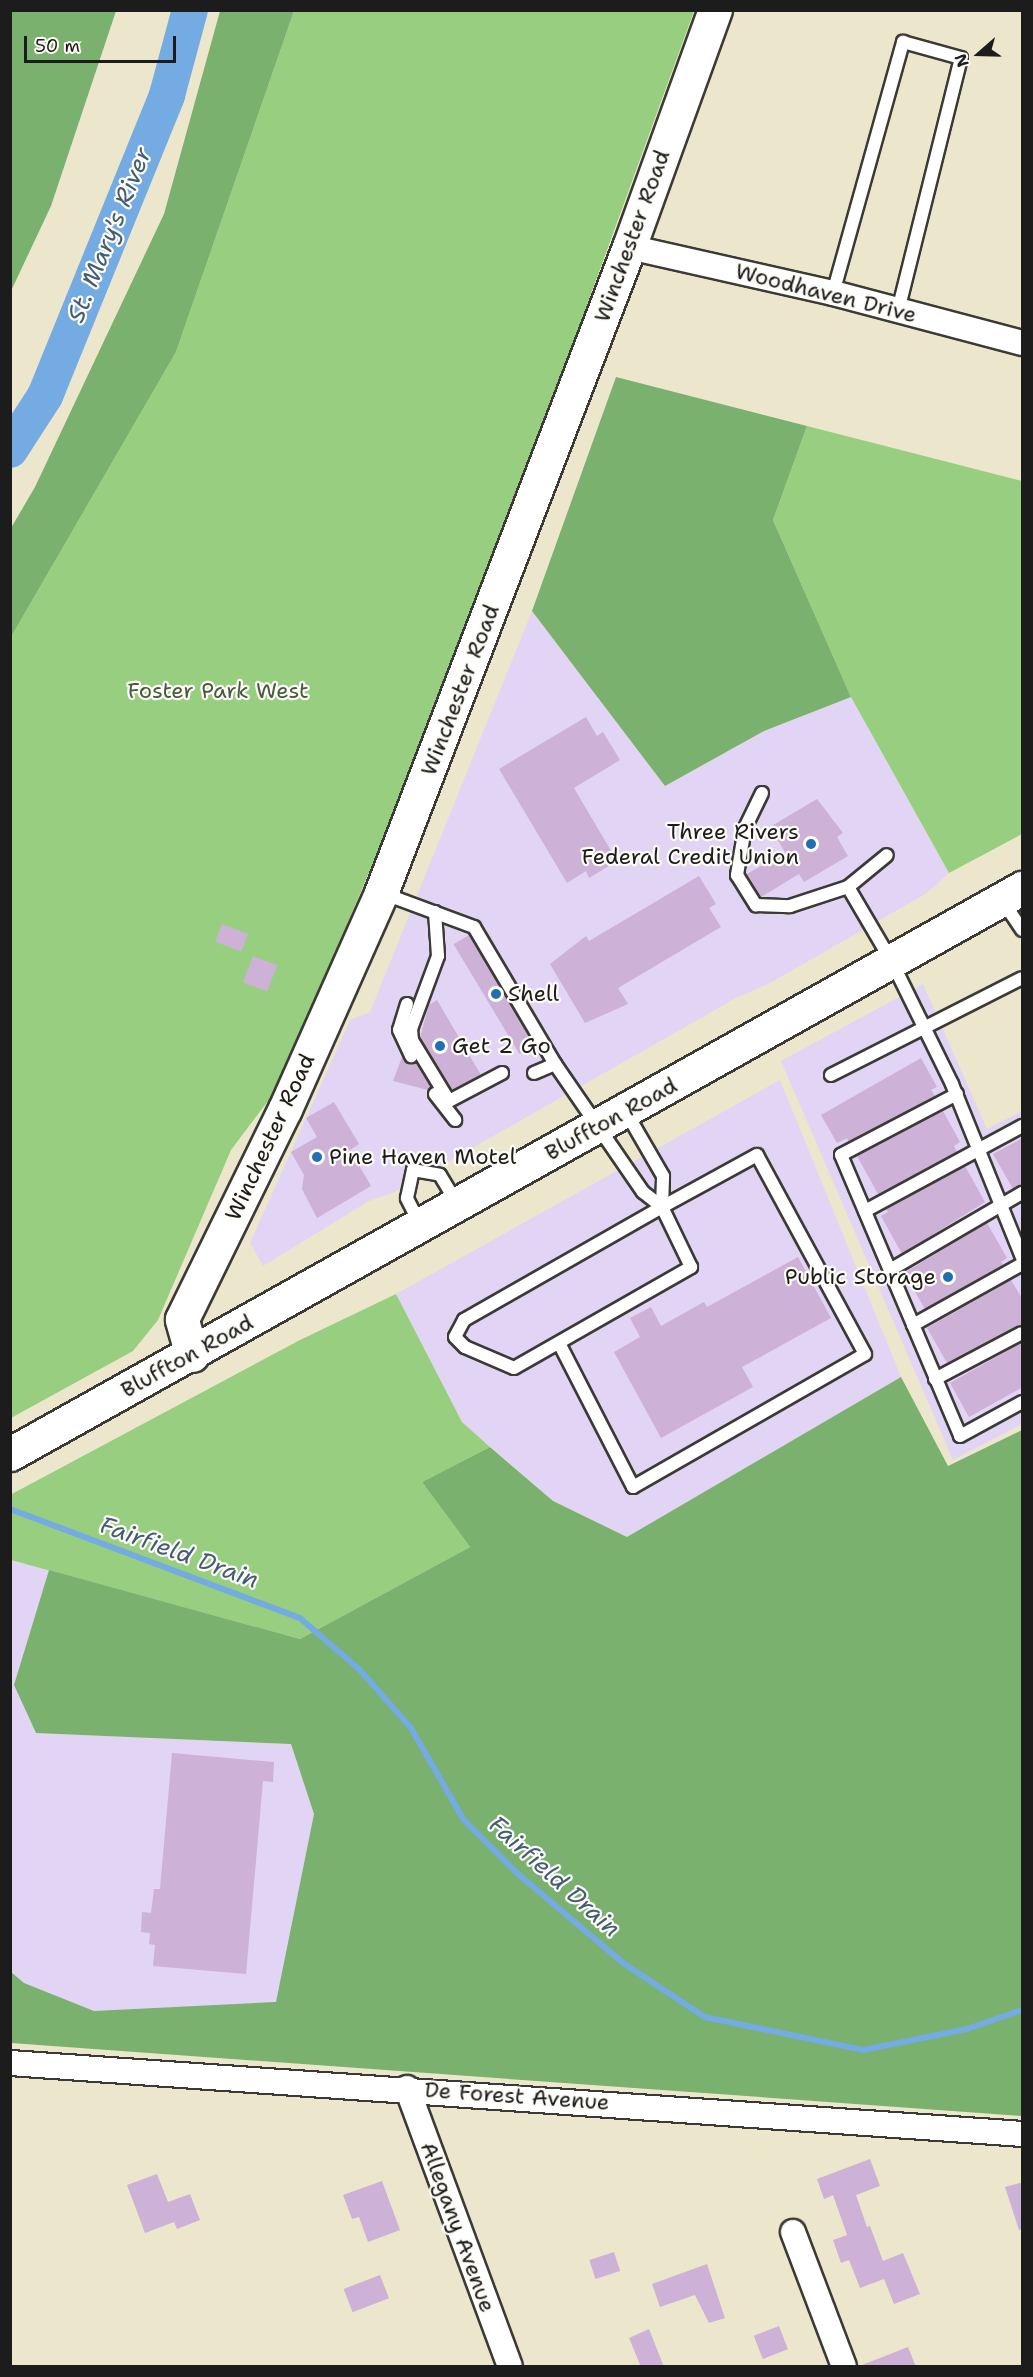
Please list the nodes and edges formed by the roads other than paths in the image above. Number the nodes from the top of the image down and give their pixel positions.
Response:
1 (715, 10) edge
2 (629, 247) junction
3 (833, 294) junction
4 (898, 310) junction
5 (1023, 343) edge
6 (762, 793) dead end
7 (887, 855) dead end
8 (848, 887) junction
9 (381, 893) junction
10 (1012, 894) edge
11 (435, 912) junction
12 (1023, 930) edge
13 (892, 962) junction
14 (1023, 978) edge
15 (407, 1004) dead end
16 (924, 1030) junction
17 (555, 1064) junction
18 (502, 1073) dead end
19 (534, 1073) dead end
20 (831, 1075) dead end
21 (957, 1094) junction
22 (613, 1118) junction
23 (455, 1120) dead end
24 (1023, 1126) edge
25 (979, 1149) junction
26 (1023, 1193) edge
27 (458, 1205) junction
28 (1001, 1205) junction
29 (662, 1208) junction
30 (865, 1211) junction
31 (421, 1225) junction
32 (1023, 1257) edge
33 (1023, 1264) edge
34 (890, 1270) junction
35 (913, 1325) junction
36 (1023, 1333) edge
37 (559, 1343) junction
38 (192, 1355) junction
39 (936, 1379) junction
40 (1023, 1402) edge
41 (12, 1453) edge
42 (10, 2063) edge
43 (407, 2088) junction
44 (1023, 2134) edge
45 (793, 2232) dead end
46 (510, 2367) edge
47 (844, 2367) edge

1 - 2 street, Winchester Road
2 - 3 street, Woodhaven Drive
2 - 9 street, Winchester Road
3 - 4 street, Woodhaven Drive
3 - 4 lane
4 - 5 street, Woodhaven Drive
6 - 8 lane
7 - 8 lane
8 - 13 lane
9 - 11 lane
9 - 38 street, Winchester Road
10 - 12 lane
10 - 13 street, Bluffton Road
11 - 17 lane
11 - 18 lane
13 - 16 lane
13 - 22 street, Bluffton Road
14 - 16 lane
15 - 23 lane
16 - 20 lane
16 - 21 lane
17 - 19 lane
17 - 22 lane
21 - 25 lane
21 - 30 lane
22 - 27 street, Bluffton Road
22 - 29 lane
22 - 29 lane
24 - 25 lane
25 - 28 lane
25 - 30 lane
26 - 28 lane
27 - 31 street, Bluffton Road
27 - 31 lane
28 - 32 lane
28 - 34 lane
29 - 37 lane
29 - 37 lane
29 - 37 lane
30 - 34 lane
31 - 38 street, Bluffton Road
33 - 35 lane
34 - 35 lane
35 - 39 lane
36 - 39 lane
38 - 41 street, Bluffton Road
39 - 40 lane
42 - 43 street, De Forest Avenue
43 - 44 street, De Forest Avenue
43 - 46 street, Allegany Avenue
45 - 47 street

